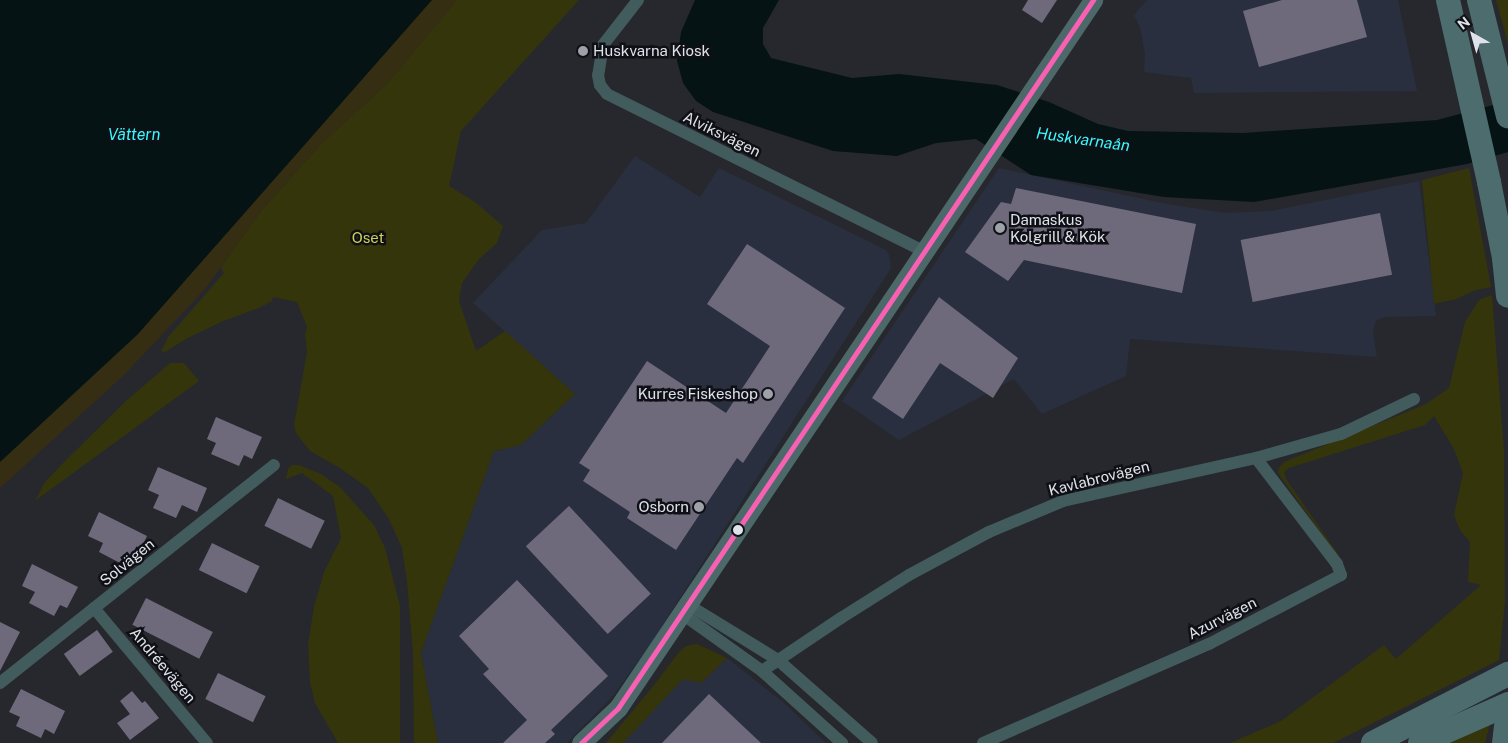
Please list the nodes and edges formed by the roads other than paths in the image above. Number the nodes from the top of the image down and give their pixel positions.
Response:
1 (638, 0) edge
2 (1093, 0) edge
3 (1448, 0) edge
4 (1479, 0) edge
5 (1508, 116) edge
6 (923, 251) junction
7 (1508, 296) edge
8 (1414, 399) dead end
9 (1256, 458) junction
10 (274, 465) dead end
11 (94, 608) junction
12 (684, 608) junction
13 (778, 660) junction
14 (762, 671) junction
15 (1508, 674) edge
16 (0, 683) edge
17 (1508, 704) edge
18 (1508, 708) edge
19 (207, 743) edge
20 (581, 743) edge
21 (842, 743) edge
22 (872, 743) edge
23 (982, 743) edge
24 (1373, 743) edge
25 (1420, 743) edge
26 (1504, 743) edge

1 - 6 street, Alviksvägen
2 - 6 street
3 - 7 highway
4 - 5 highway
6 - 12 street
8 - 9 street, Kavlabrovägen
9 - 13 street, Kavlabrovägen
9 - 23 street, Azurvägen
10 - 11 street, Solvägen
11 - 16 street, Solvägen
11 - 19 street, Andréevägen
12 - 13 street
12 - 14 street
12 - 20 street
13 - 14 street, Kavlabrovägen
13 - 22 street
14 - 21 street
15 - 24 highway
17 - 25 highway
18 - 26 highway

